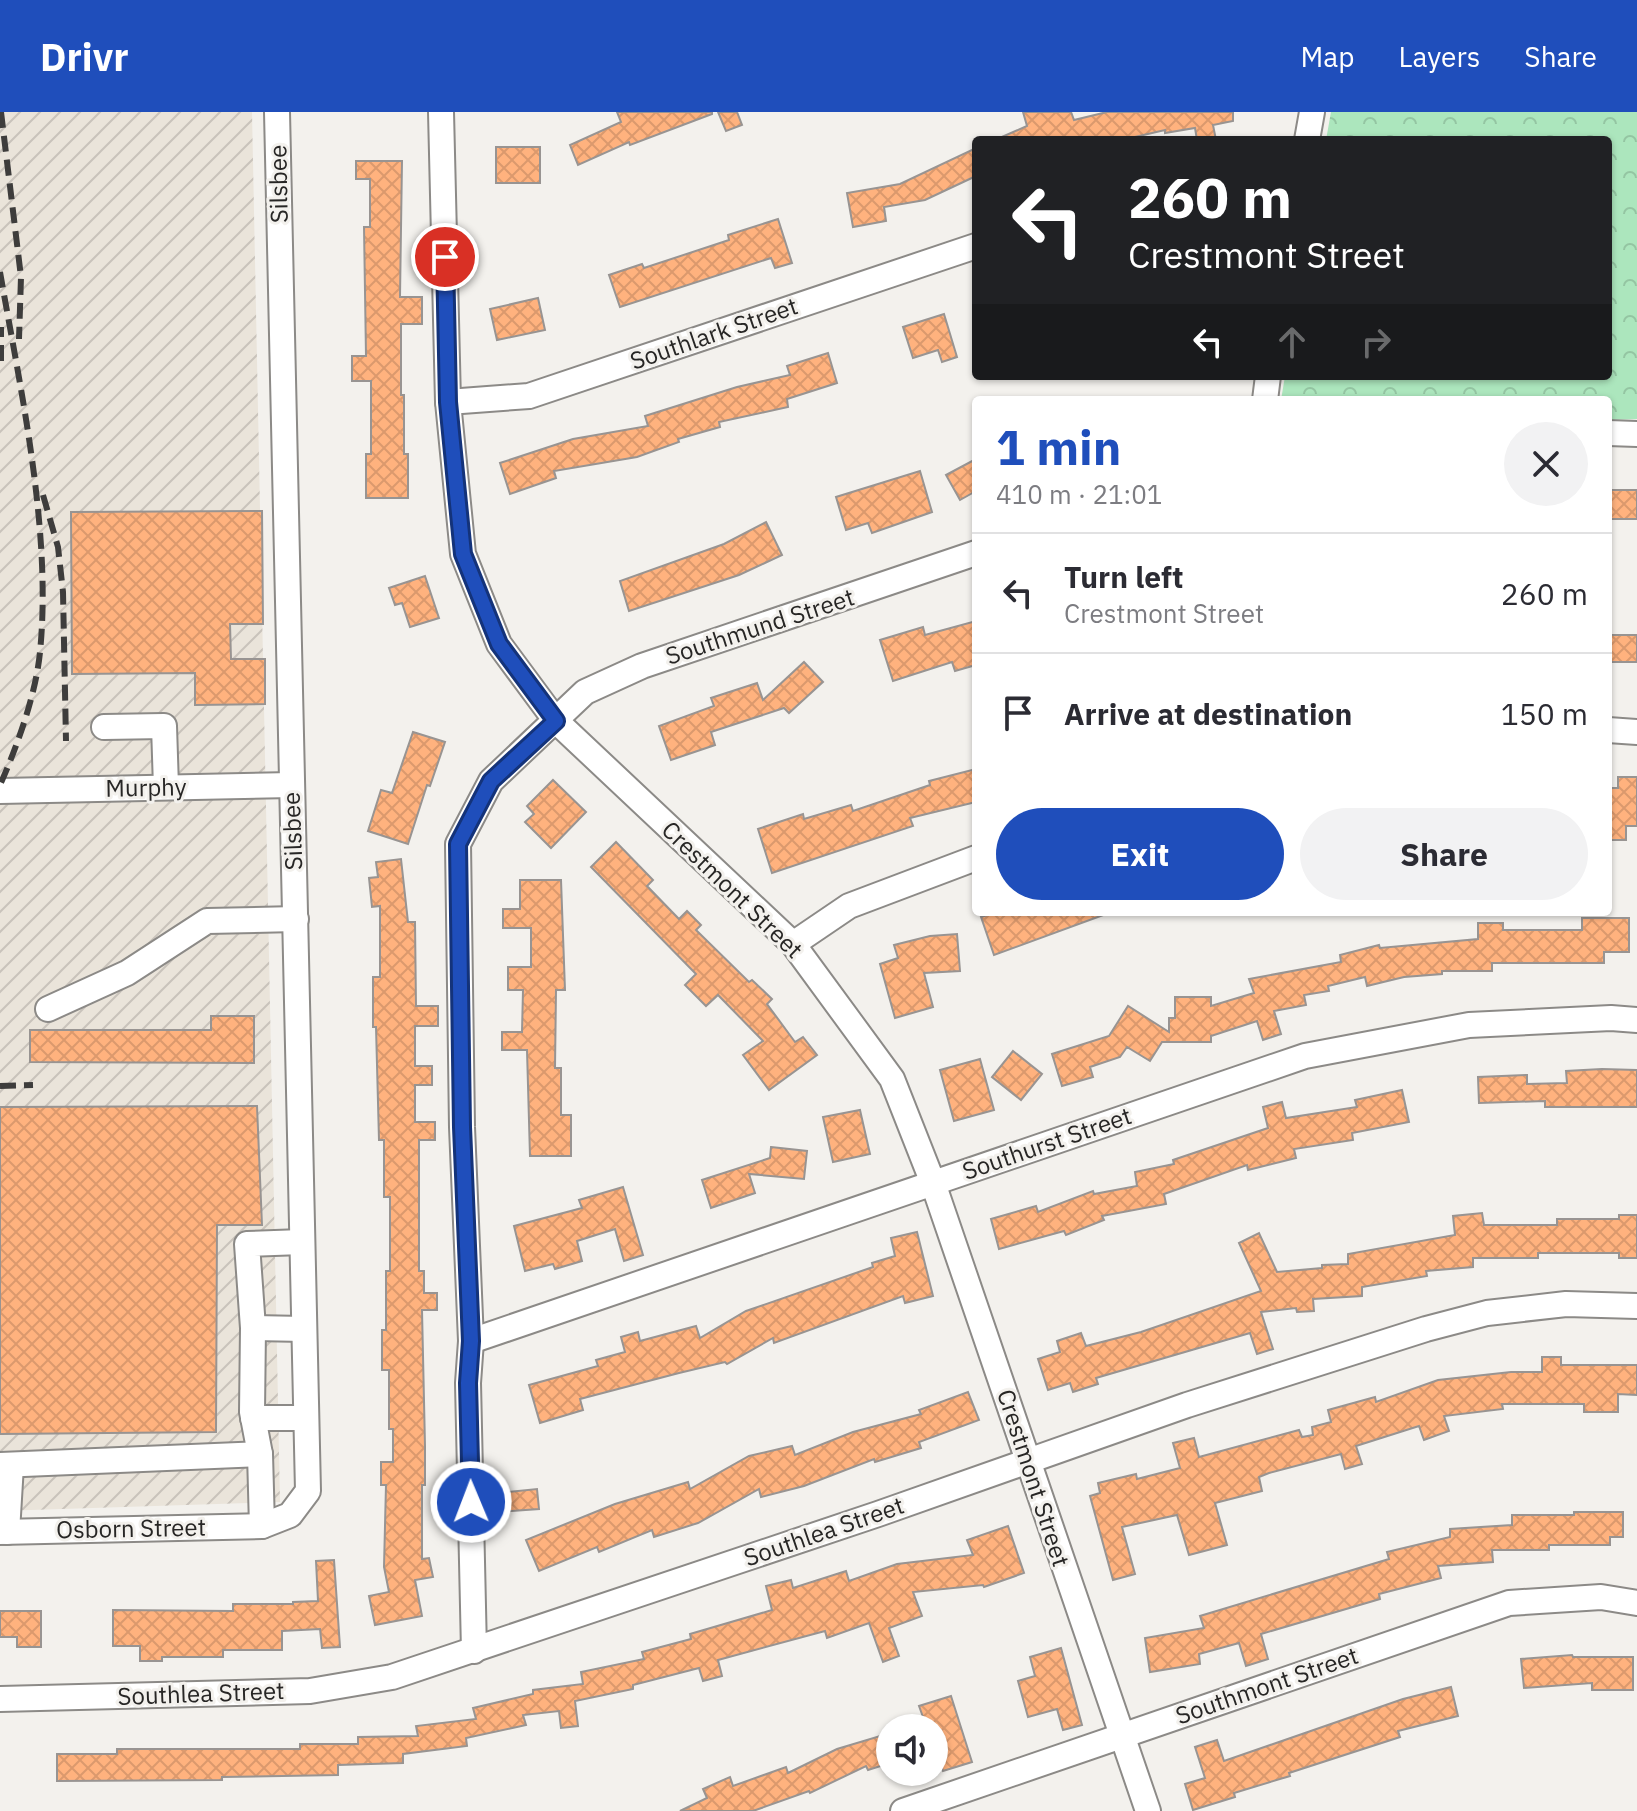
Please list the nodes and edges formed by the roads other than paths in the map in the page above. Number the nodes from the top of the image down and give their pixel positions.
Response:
1 (277, 112) edge
2 (441, 112) edge
3 (1312, 112) edge
4 (1308, 136) edge
5 (972, 247) edge
6 (448, 402) junction
7 (1612, 433) edge
8 (1637, 434) edge
9 (972, 554) edge
10 (556, 721) junction
11 (104, 727) dead end
12 (1612, 730) edge
13 (1637, 732) edge
14 (292, 785) junction
15 (166, 787) junction
16 (0, 791) edge
17 (972, 860) edge
18 (296, 919) junction
19 (793, 944) junction
20 (48, 1009) dead end
21 (1637, 1020) edge
22 (933, 1183) junction
23 (302, 1242) junction
24 (1637, 1306) edge
25 (253, 1328) junction
26 (304, 1329) junction
27 (471, 1341) junction
28 (253, 1418) junction
29 (306, 1418) junction
30 (260, 1454) junction
31 (1026, 1461) junction
32 (6, 1465) edge
33 (262, 1526) junction
34 (3, 1532) edge
35 (1637, 1603) edge
36 (474, 1651) junction
37 (0, 1699) edge
38 (1122, 1736) junction
39 (903, 1811) edge
40 (1148, 1811) edge

1 - 14 street, Silsbee
2 - 6 street, Crestmont Street
3 - 4 street
5 - 6 street, Southlark Street
6 - 10 street, Crestmont Street
7 - 8 street
9 - 10 street, Southmund Street
10 - 19 street, Crestmont Street
10 - 27 street, Southmund Street
11 - 15 street
12 - 13 street
14 - 15 street, Murphy
14 - 18 street, Silsbee
15 - 16 street, Murphy
17 - 19 street
18 - 20 street
18 - 23 street, Silsbee
19 - 22 street, Crestmont Street
21 - 22 street, Southurst Street
22 - 27 street, Southurst Street
22 - 31 street, Crestmont Street
23 - 25 street
23 - 26 street, Silsbee
24 - 31 street, Southlea Street
25 - 26 street
25 - 28 street
26 - 29 street, Silsbee
27 - 36 street, Southmund Street
28 - 29 street
28 - 30 street
29 - 33 street, Silsbee
30 - 32 street
30 - 33 street
31 - 36 street, Southlea Street
31 - 38 street, Crestmont Street
32 - 34 street
33 - 34 street, Osborn Street
35 - 38 street, Southmont Street
36 - 37 street, Southlea Street
38 - 39 street, Southmont Street
38 - 40 street, Crestmont Street

